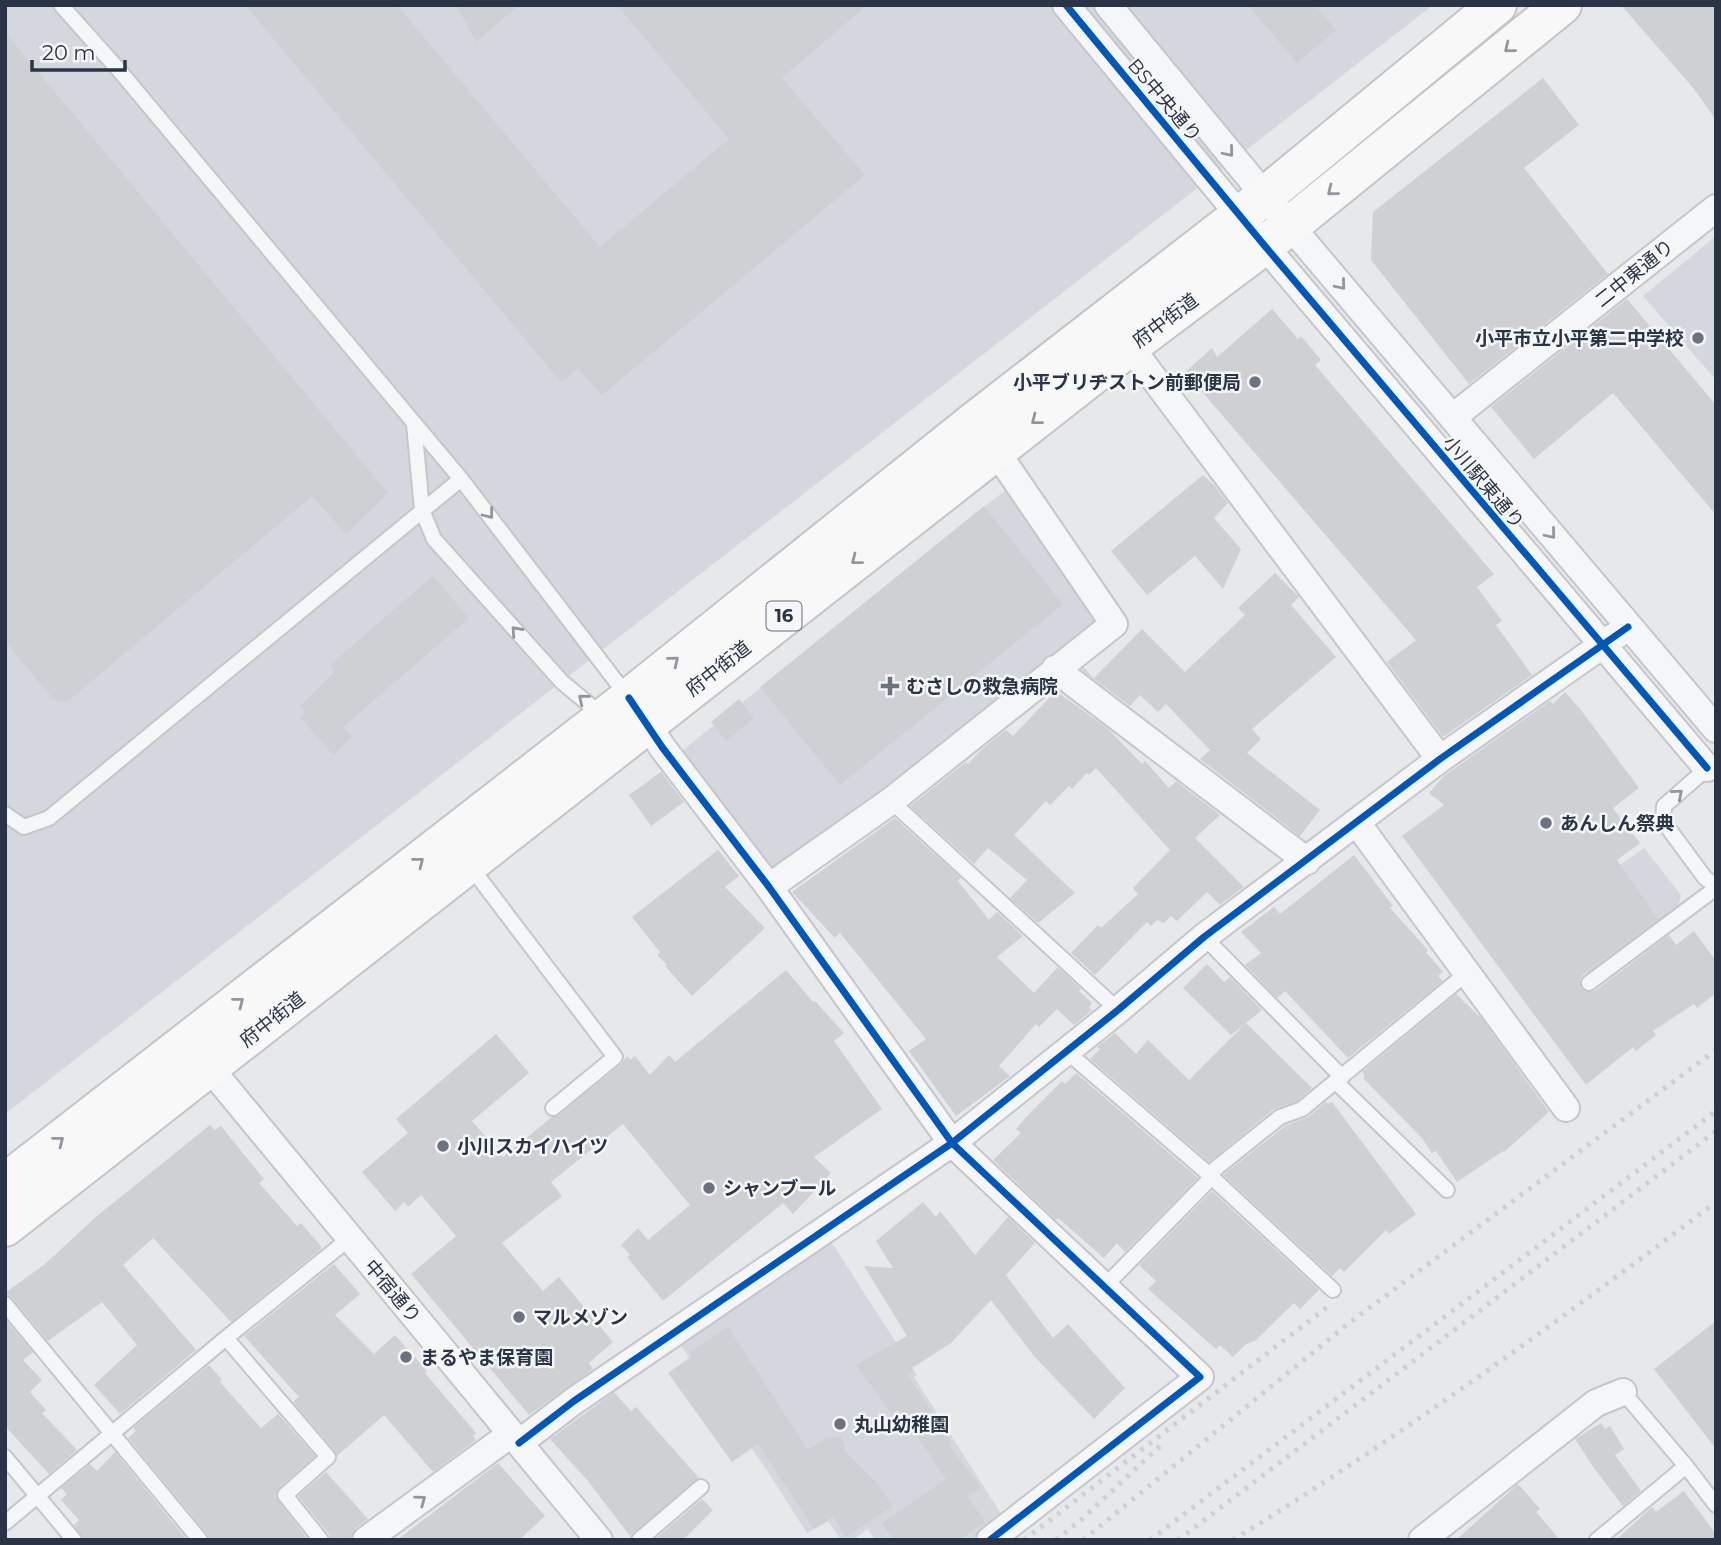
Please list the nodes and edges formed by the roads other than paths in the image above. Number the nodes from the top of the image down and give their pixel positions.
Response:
1 (61, 5) edge
2 (1066, 5) edge
3 (1108, 5) edge
4 (1497, 5) edge
5 (1562, 5) edge
6 (1253, 205) junction
7 (1716, 208) edge
8 (1277, 235) junction
9 (1119, 332) junction
10 (1453, 417) junction
11 (414, 424) junction
12 (985, 436) junction
13 (461, 479) junction
14 (422, 510) junction
15 (1628, 627) junction
16 (1602, 646) junction
17 (1055, 669) junction
18 (635, 723) junction
19 (1716, 729) edge
20 (1440, 759) junction
21 (1711, 765) edge
22 (891, 801) junction
23 (5, 814) edge
24 (1357, 823) junction
25 (1307, 861) junction
26 (470, 866) junction
27 (768, 887) junction
28 (1716, 887) edge
29 (1204, 937) junction
30 (1467, 973) junction
31 (1589, 982) dead end
32 (1118, 1010) junction
33 (1066, 1051) junction
34 (199, 1055) junction
35 (1339, 1080) junction
36 (553, 1108) dead end
37 (1566, 1108) dead end
38 (952, 1143) junction
39 (1211, 1178) junction
40 (5, 1183) edge
41 (1447, 1190) dead end
42 (5, 1227) edge
43 (350, 1238) junction
44 (1104, 1287) junction
45 (1333, 1290) dead end
46 (5, 1304) edge
47 (226, 1338) junction
48 (1623, 1392) joint
49 (111, 1434) junction
50 (515, 1438) junction
51 (5, 1457) edge
52 (1686, 1466) junction
53 (701, 1487) dead end
54 (38, 1496) junction
55 (1716, 1505) edge
56 (5, 1523) edge
57 (74, 1540) edge
58 (200, 1540) edge
59 (321, 1540) edge
60 (366, 1540) edge
61 (599, 1540) edge
62 (639, 1540) edge
63 (990, 1540) edge
64 (1422, 1540) edge
65 (1597, 1540) edge

1 - 11 lane
2 - 6 street, BS中央通り
3 -> 6 street, BS中央通り
4 - 6 main road, 府中街道 / 16
5 -> 8 main road, 府中街道 / 16
6 - 8 street, 小川駅東通り
6 - 9 main road, 府中街道 / 16
7 - 10 street, 二中東通り
8 - 9 main road, 府中街道 / 16
8 -> 10 street, 小川駅東通り
8 - 16 street, 小川駅東通り
9 - 12 main road, 府中街道 / 16
9 - 20 street
10 -> 15 street, 小川駅東通り
11 - 13 lane
11 - 14 lane
12 - 17 street
12 - 18 main road, 府中街道 / 16
13 - 14 lane
13 -> 18 lane
18 -> 14 lane
14 - 23 lane
15 - 16 street
15 - 19 street, 小川駅東通り
16 - 20 street
16 - 21 street, 小川駅東通り
17 - 22 street
17 - 25 street
18 - 26 main road, 府中街道 / 16
18 - 27 street
34 -> 18 main road, 府中街道 / 16
20 - 24 street
28 -> 21 lane, 小川駅東通り
22 - 27 street
22 - 32 lane
24 - 25 street
24 - 30 street
25 - 29 street
26 - 34 main road, 府中街道 / 16
26 - 36 lane
27 - 38 street
28 - 31 lane
29 - 32 street
29 - 35 lane
30 - 35 lane
30 - 37 street
32 - 33 street
33 - 38 street
33 - 39 lane
40 -> 34 main road, 府中街道 / 16
34 - 42 main road, 府中街道 / 16
34 - 43 street, 中宿通り
35 - 39 lane
35 - 41 lane
38 - 44 street
38 - 50 street
39 - 44 lane
39 - 45 lane
43 - 47 lane
43 - 50 street, 中宿通り
44 - 63 street
46 - 49 lane
47 - 49 lane
47 - 59 lane
48 - 52 lane
48 - 64 street
49 - 54 lane
49 - 58 lane
60 -> 50 street
50 - 61 street, 中宿通り
51 - 54 lane
52 - 55 lane
52 - 65 lane
53 - 62 lane
54 - 56 lane
54 - 57 lane

